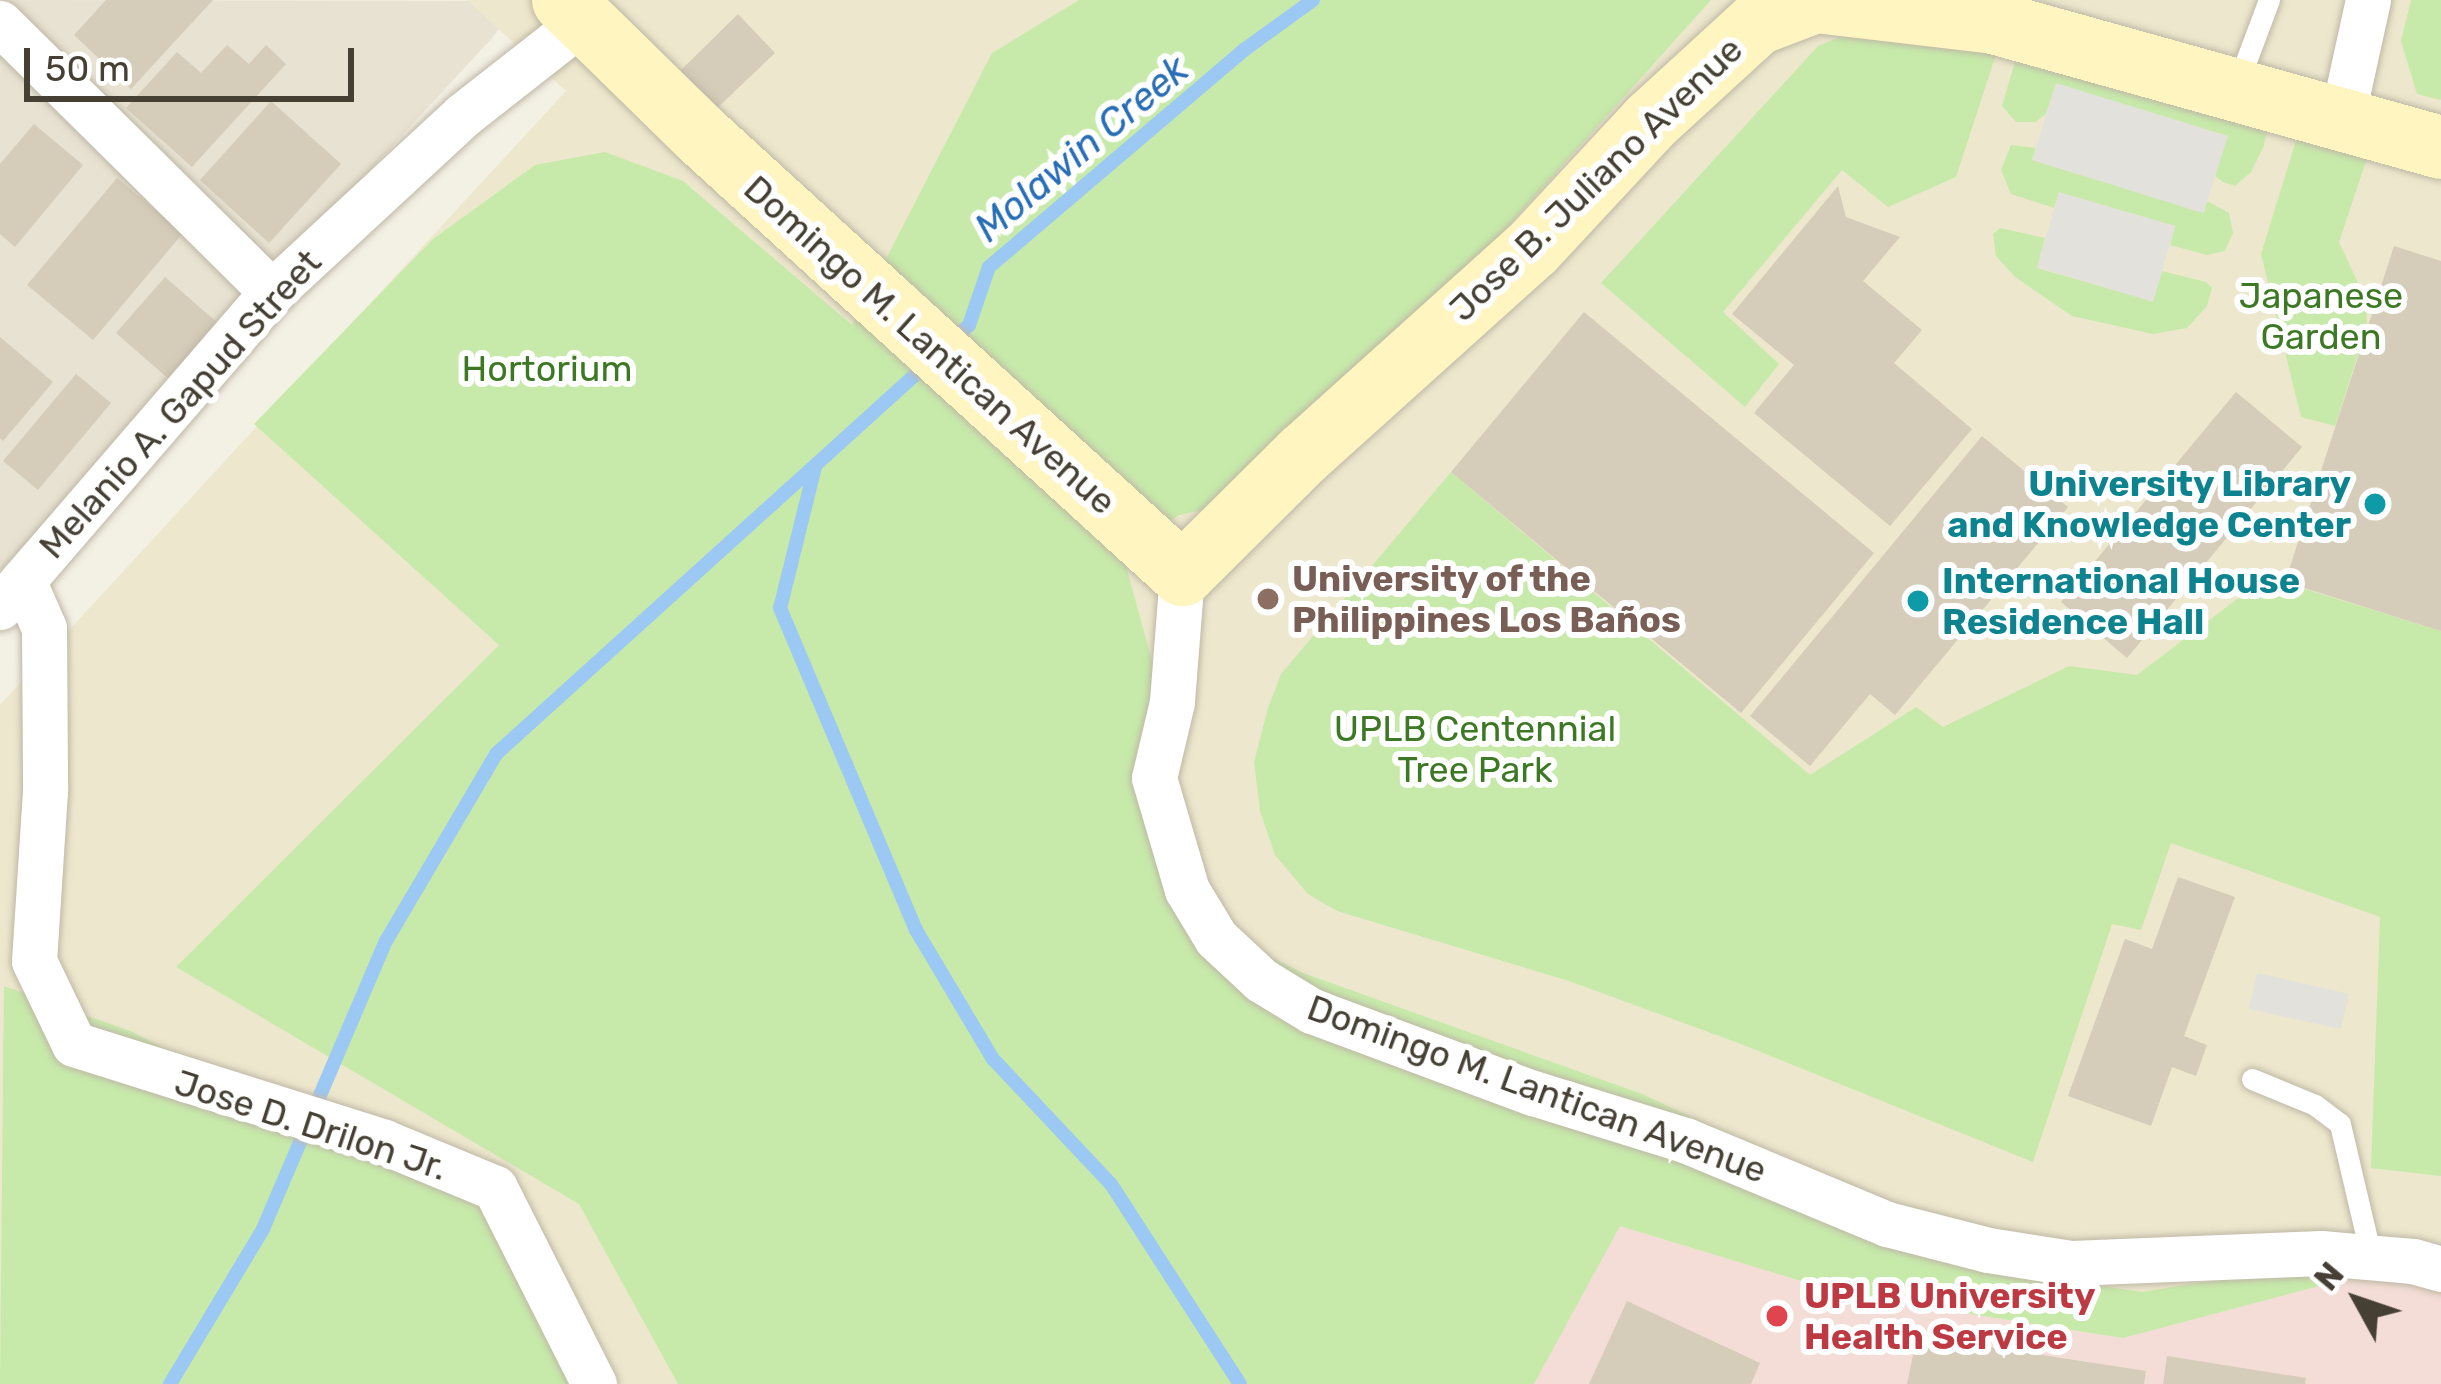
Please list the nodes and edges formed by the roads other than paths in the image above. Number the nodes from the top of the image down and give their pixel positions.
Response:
1 (2269, 0) edge
2 (2368, 0) edge
3 (582, 8) edge
4 (0, 23) edge
5 (2235, 92) junction
6 (2342, 118) junction
7 (2441, 147) edge
8 (272, 292) junction
9 (1182, 574) junction
10 (11, 593) edge
11 (17, 955) edge
12 (2252, 1079) dead end
13 (2417, 1256) edge
14 (594, 1384) edge

1 - 5 lane
2 - 6 street
3 - 8 street, Melanio A. Gapud Street
3 - 9 street, Domingo M. Lantican Avenue
4 - 8 street
5 - 6 street, Jose B. Juliano Avenue
5 - 9 street, Jose B. Juliano Avenue
6 - 7 street, Jose B. Juliano Avenue
8 - 10 street, Melanio A. Gapud Street
9 - 13 street, Domingo M. Lantican Avenue
10 - 11 street, Jose D. Drilon Jr.
11 - 14 street, Jose D. Drilon Jr.
12 - 13 lane

